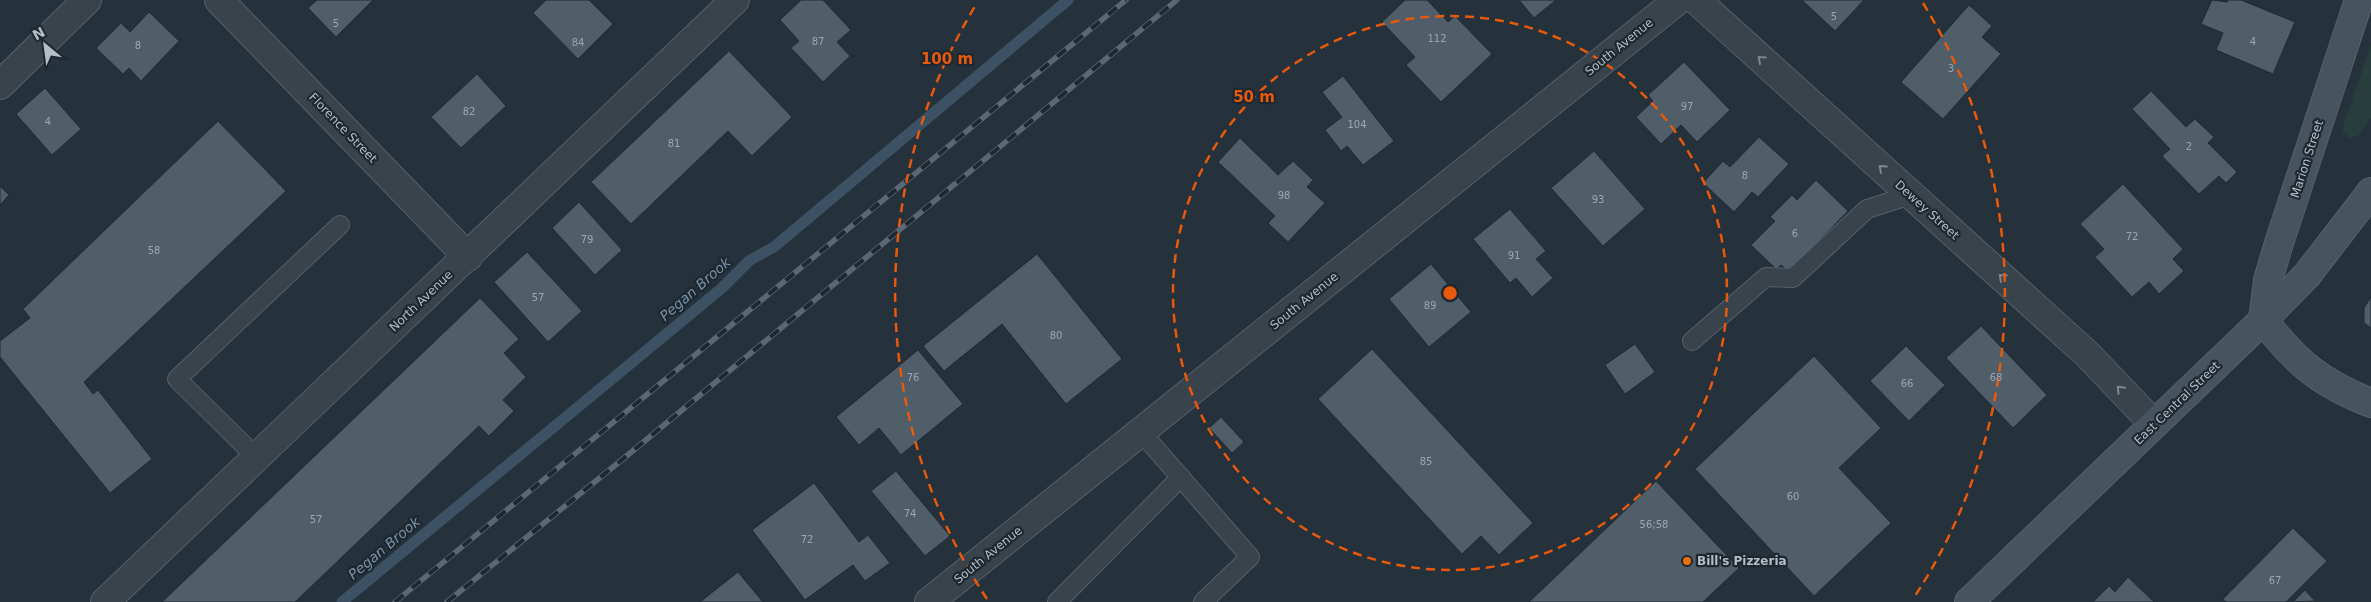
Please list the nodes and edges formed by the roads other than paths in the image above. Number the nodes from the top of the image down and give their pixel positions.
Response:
1 (87, 0) edge
2 (219, 0) edge
3 (735, 0) edge
4 (1678, 0) edge
5 (1696, 0) edge
6 (2359, 0) edge
7 (0, 84) edge
8 (2371, 192) edge
9 (1911, 195) junction
10 (340, 226) dead end
11 (468, 257) junction
12 (2263, 320) junction
13 (1692, 341) dead end
14 (2371, 403) edge
15 (2154, 424) junction
16 (1141, 432) junction
17 (257, 458) junction
18 (1181, 477) junction
19 (105, 602) edge
20 (929, 602) edge
21 (1057, 602) edge
22 (1203, 602) edge
23 (1969, 602) edge

1 - 7 street
2 - 11 street, Florence Street
3 - 11 street, North Avenue
4 - 16 street, South Avenue
9 -> 5 street, Dewey Street
6 - 12 main road, Marion Street
8 - 12 main road, East Central Street
9 - 13 lane
15 -> 9 street, Dewey Street
10 - 17 lane
11 - 17 street, North Avenue
12 - 14 main road
12 - 15 main road, East Central Street
15 - 23 main road, East Central Street
16 - 18 lane
16 - 20 street, South Avenue
17 - 19 street, North Avenue
18 - 21 lane
18 - 22 lane

